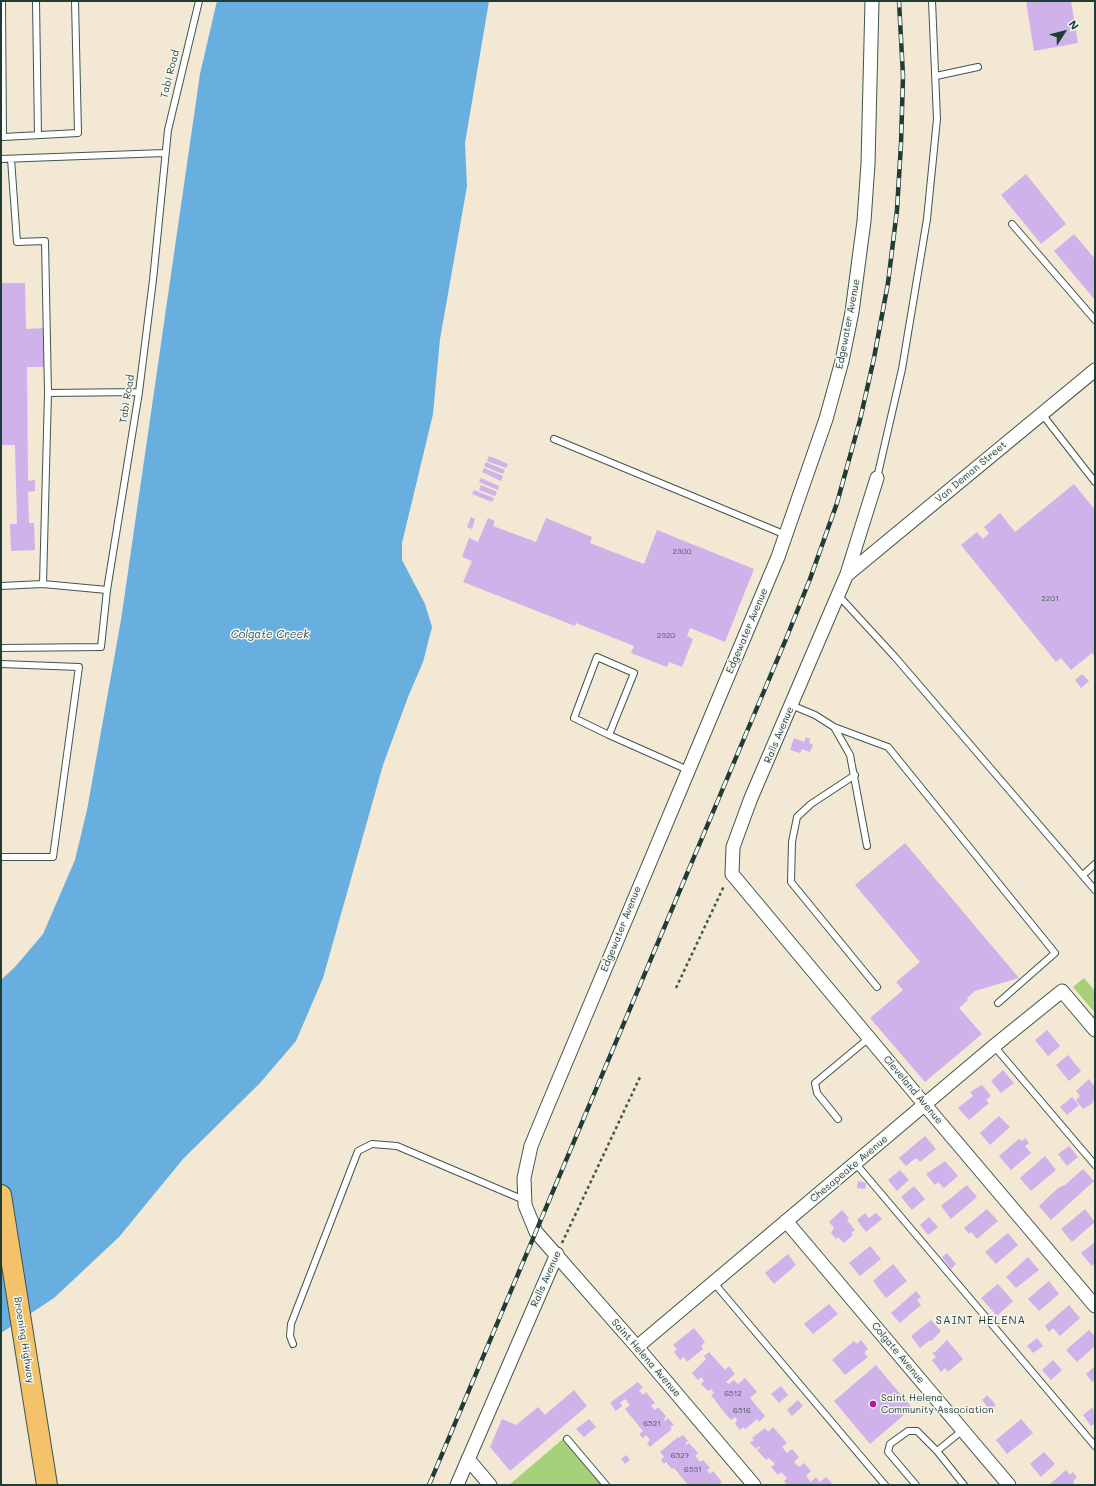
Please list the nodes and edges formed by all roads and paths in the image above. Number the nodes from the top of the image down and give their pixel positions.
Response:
1 (2, 1) edge
2 (36, 1) edge
3 (75, 1) edge
4 (199, 1) edge
5 (872, 1) edge
6 (932, 1) edge
7 (978, 67) dead end
8 (936, 76) junction
9 (38, 135) junction
10 (164, 153) junction
11 (11, 159) junction
12 (1, 160) edge
13 (1012, 224) dead end
14 (1094, 315) edge
15 (1095, 370) edge
16 (139, 392) junction
17 (48, 393) junction
18 (1042, 414) junction
19 (554, 439) dead end
20 (877, 478) joint
21 (1095, 482) edge
22 (786, 535) junction
23 (847, 574) junction
24 (43, 584) junction
25 (1, 586) edge
26 (107, 590) junction
27 (838, 595) junction
28 (1, 648) edge
29 (1, 664) edge
30 (791, 705) junction
31 (834, 726) junction
32 (608, 735) junction
33 (688, 770) junction
34 (855, 775) junction
35 (867, 846) dead end
36 (1, 857) edge
37 (1095, 864) edge
38 (732, 874) junction
39 (1083, 875) junction
40 (1095, 890) edge
41 (877, 987) dead end
42 (676, 988) dead end
43 (998, 1003) dead end
44 (1095, 1030) edge
45 (870, 1038) junction
46 (994, 1046) junction
47 (641, 1075) dead end
48 (925, 1105) junction
49 (838, 1119) dead end
50 (856, 1164) junction
51 (1095, 1165) edge
52 (1, 1195) edge
53 (524, 1200) junction
54 (786, 1221) junction
55 (536, 1232) joint
56 (557, 1254) junction
57 (714, 1283) junction
58 (1095, 1306) edge
59 (293, 1344) dead end
60 (637, 1347) junction
61 (963, 1430) junction
62 (567, 1439) dead end
63 (1095, 1446) edge
64 (937, 1451) junction
65 (468, 1459) junction
66 (48, 1485) edge
67 (457, 1485) edge
68 (490, 1485) edge
69 (606, 1485) edge
70 (754, 1485) edge
71 (885, 1485) edge
72 (916, 1485) edge
73 (964, 1485) edge
74 (1009, 1485) edge

1 - 9 lane
2 - 9 lane
3 - 9 lane
4 - 10 lane, Tabi Road
5 - 22 street, Edgewater Avenue
6 - 8 lane
7 - 8 lane
8 - 20 lane
10 - 11 lane
10 - 16 lane, Tabi Road
11 - 12 lane
11 - 17 lane
13 - 14 lane
15 - 18 street, Van Deman Street
16 - 17 lane
16 - 26 lane, Tabi Road
17 - 24 lane
18 - 21 lane
18 - 23 street, Van Deman Street
19 - 22 lane
20 - 23 street, Ralls Avenue
22 - 33 street, Edgewater Avenue
23 - 27 street, Ralls Avenue
24 - 25 lane
24 - 26 lane
26 - 28 lane, Tabi Road
27 - 30 street, Ralls Avenue
27 - 39 lane
29 - 36 lane
30 - 31 lane
30 - 38 street, Ralls Avenue
31 - 34 lane
31 - 43 lane
32 - 32 lane
32 - 33 lane
33 - 53 street, Edgewater Avenue
34 - 35 lane
34 - 41 lane
37 - 39 lane
38 - 42 path
38 - 45 street, Cleveland Avenue
39 - 40 lane
44 - 46 street, Chesapeake Avenue
45 - 48 street, Cleveland Avenue
45 - 49 lane
46 - 48 street, Chesapeake Avenue
46 - 51 lane
47 - 56 path, Ralls Avenue
48 - 50 street, Chesapeake Avenue
48 - 58 street, Cleveland Avenue
50 - 54 street, Chesapeake Avenue
50 - 63 lane
52 - 66 main road, Broening Highway
53 - 55 street, Edgewater Avenue
53 - 59 lane
54 - 57 street, Chesapeake Avenue
54 - 61 street, Colgate Avenue
55 - 56 street, Saint Helena Avenue
56 - 60 street, Saint Helena Avenue
56 - 65 street, Ralls Avenue
57 - 60 street, Chesapeake Avenue
57 - 71 lane
60 - 70 street, Saint Helena Avenue
61 - 64 lane
61 - 74 street, Colgate Avenue
62 - 69 lane
64 - 72 lane
64 - 73 lane
65 - 67 street, Ralls Avenue
65 - 68 street

